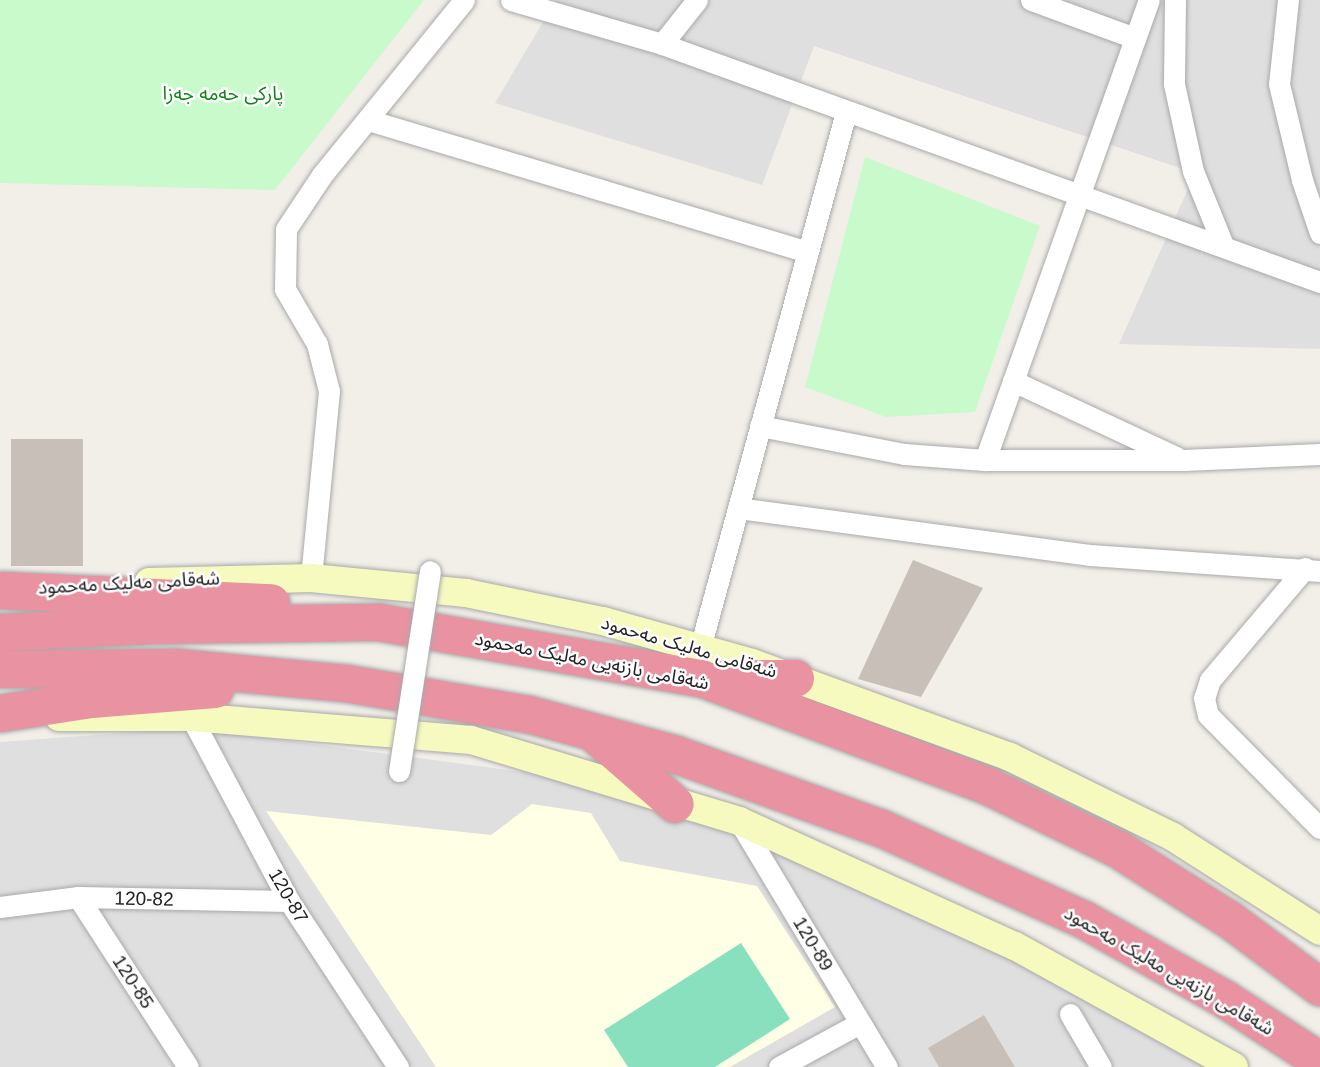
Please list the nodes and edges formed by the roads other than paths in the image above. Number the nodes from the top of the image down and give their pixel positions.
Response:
1 (464, 0) edge
2 (511, 0) edge
3 (697, 0) edge
4 (1031, 0) edge
5 (1149, 0) edge
6 (1175, 0) edge
7 (1288, 0) edge
8 (1135, 38) junction
9 (662, 44) junction
10 (846, 112) junction
11 (368, 120) junction
12 (1079, 198) junction
13 (1320, 233) edge
14 (1223, 245) junction
15 (807, 252) junction
16 (1320, 282) edge
17 (1013, 381) junction
18 (760, 426) junction
19 (1317, 451) edge
20 (985, 460) junction
21 (1183, 460) junction
22 (738, 508) junction
23 (1313, 569) edge
24 (430, 571) dead end
25 (311, 578) junction
26 (1, 590) edge
27 (379, 622) junction
28 (0, 632) edge
29 (700, 663) junction
30 (0, 669) edge
31 (795, 678) joint
32 (345, 683) junction
33 (0, 715) edge
34 (191, 717) junction
35 (591, 731) junction
36 (399, 771) dead end
37 (675, 804) junction
38 (739, 821) junction
39 (1320, 828) edge
40 (78, 897) junction
41 (289, 901) junction
42 (0, 907) edge
43 (1320, 932) edge
44 (1320, 987) edge
45 (1070, 1014) dead end
46 (860, 1023) junction
47 (1320, 1061) edge
48 (188, 1067) edge
49 (398, 1067) edge
50 (779, 1067) edge
51 (887, 1067) edge
52 (1101, 1067) edge
53 (1234, 1067) edge

1 - 11 street
2 - 9 street
3 - 9 street
4 - 8 street
5 - 8 street
6 - 14 street
7 - 13 street
8 - 12 street
9 - 10 street
10 - 12 street
10 - 15 street
11 - 15 street
11 - 25 street
12 - 14 street
12 - 17 street
14 - 16 street
15 - 18 street
17 - 20 street
17 - 21 street
18 - 20 street
18 - 22 street
19 - 21 street
20 - 21 street
22 - 23 street
22 - 29 street
23 - 39 street
24 - 36 street, bridge
25 - 26 main road, شەقامی مەلیک مەحمود
25 - 29 main road, شەقامی مەلیک مەحمود
26 - 27 highway
27 - 28 highway, شەقامی بازنەیی مەلیک مەحمود
27 - 29 highway, شەقامی بازنەیی مەلیک مەحمود
29 - 31 highway
29 - 44 highway, شەقامی بازنەیی مەلیک مەحمود
30 - 32 highway, شەقامی بازنەیی مەلیک مەحمود
31 - 43 main road, شەقامی مەلیک مەحمود
32 - 33 highway
32 - 35 highway, شەقامی بازنەیی مەلیک مەحمود
33 - 34 main road
34 - 37 main road
34 - 41 street, 120-87
35 - 37 highway
35 - 47 highway, شەقامی بازنەیی مەلیک مەحمود
37 - 38 main road
38 - 46 street, 120-89
38 - 53 main road
40 - 41 street, 120-82
40 - 42 street, 120-82
40 - 48 street, 120-85
41 - 49 street, 120-87
45 - 52 street
46 - 50 street
46 - 51 street, 120-89

